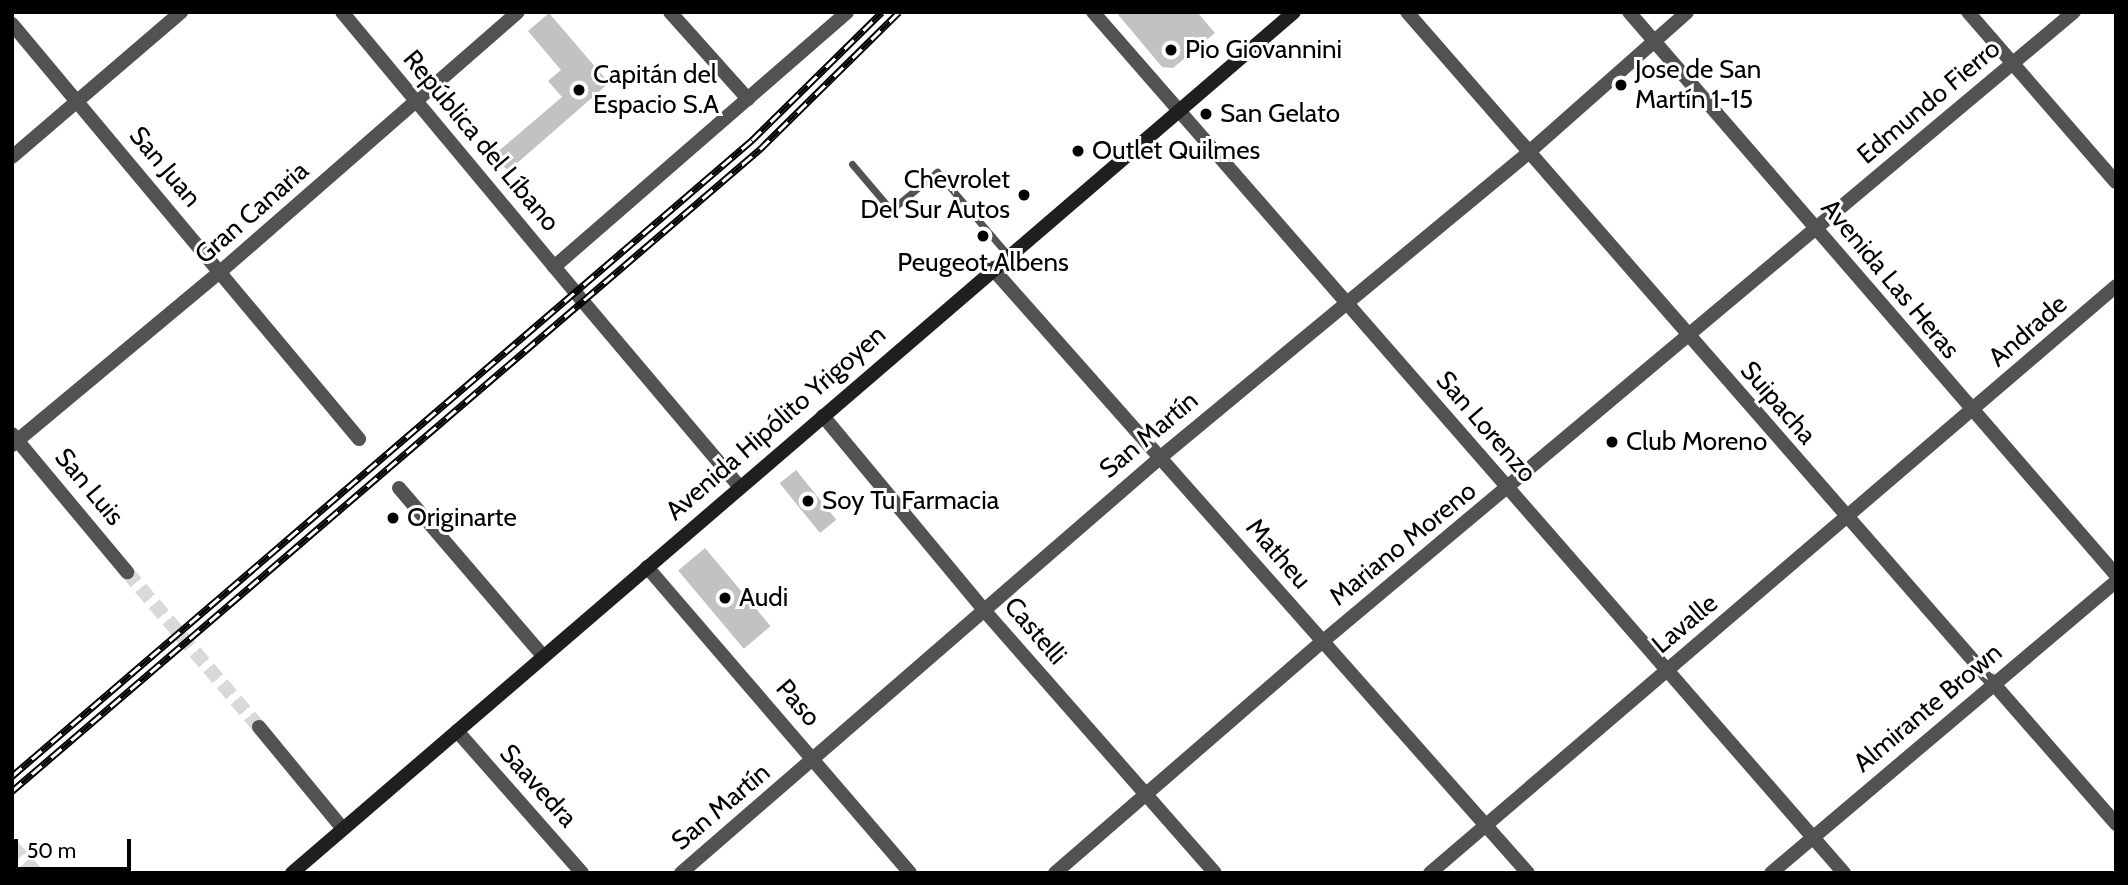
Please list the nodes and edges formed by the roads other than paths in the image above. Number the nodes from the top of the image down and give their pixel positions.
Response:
1 (181, 12) edge
2 (342, 12) edge
3 (518, 12) edge
4 (670, 12) edge
5 (847, 12) edge
6 (1093, 12) edge
7 (1294, 12) edge
8 (1407, 12) edge
9 (1629, 12) edge
10 (1687, 12) edge
11 (1968, 12) edge
12 (2074, 12) edge
13 (12, 24) edge
14 (1654, 41) junction
15 (2012, 65) junction
16 (78, 100) junction
17 (748, 100) junction
18 (417, 103) junction
19 (1178, 111) junction
20 (1529, 152) junction
21 (12, 157) edge
22 (852, 164) dead end
23 (2116, 182) edge
24 (1815, 228) junction
25 (1008, 255) junction
26 (554, 267) junction
27 (992, 268) junction
28 (220, 272) junction
29 (2116, 286) edge
30 (1345, 305) junction
31 (1687, 336) junction
32 (1972, 412) junction
33 (823, 416) junction
34 (359, 439) dead end
35 (14, 440) edge
36 (1162, 456) junction
37 (740, 486) junction
38 (398, 488) dead end
39 (1508, 490) junction
40 (1848, 519) junction
41 (647, 567) junction
42 (127, 572) tunnel mouth
43 (2116, 575) edge
44 (2116, 581) edge
45 (983, 609) junction
46 (1322, 642) junction
47 (544, 656) junction
48 (1667, 672) junction
49 (1994, 685) junction
50 (259, 727) tunnel mouth
51 (457, 731) junction
52 (814, 759) junction
53 (1145, 796) junction
54 (2116, 824) edge
55 (1487, 825) junction
56 (343, 829) junction
57 (1812, 837) junction
58 (292, 873) edge
59 (582, 873) edge
60 (681, 873) edge
61 (910, 873) edge
62 (1055, 873) edge
63 (1215, 873) edge
64 (1430, 873) edge
65 (1528, 873) edge
66 (1771, 873) edge
67 (1844, 873) edge

1 - 16 street
2 - 18 street, República del Líbano
3 - 18 street, Gran Canaria
4 - 17 street
5 - 17 street
6 - 19 street, San Lorenzo
7 - 19 main road, Avenida Hipólito Yrigoyen
8 - 20 street, Suipacha
9 - 14 street, Avenida Las Heras
10 - 14 street, San Martín
11 - 15 street
12 - 15 street, Edmundo Fierro
13 - 16 street, San Juan
14 - 20 street, San Martín
14 - 24 street, Avenida Las Heras
15 - 23 street
15 - 24 street, Edmundo Fierro
16 - 21 street
16 - 28 street, San Juan
17 - 26 street
18 - 26 street, República del Líbano
18 - 28 street, Gran Canaria
19 - 25 main road, Avenida Hipólito Yrigoyen
19 - 30 street, San Lorenzo
20 - 30 street, San Martín
20 - 31 street, Suipacha
22 - 25 lane
24 - 31 street, Mariano Moreno
24 - 32 street, Avenida Las Heras
25 - 27 main road, Avenida Hipólito Yrigoyen
26 - 37 street, República del Líbano
27 - 33 main road, Avenida Hipólito Yrigoyen
27 - 36 street, Matheu
28 - 34 street, San Juan
28 - 35 street, Gran Canaria
29 - 32 street, Andrade
30 - 36 street, San Martín
30 - 39 street, San Lorenzo
31 - 39 street, Mariano Moreno
31 - 40 street, Suipacha
32 - 40 street, Lavalle
32 - 43 street, Avenida Las Heras
33 - 37 main road, Avenida Hipólito Yrigoyen
33 - 45 street, Castelli
35 - 42 street, San Luis
36 - 45 street, San Martín
36 - 46 street, Matheu
37 - 41 main road, Avenida Hipólito Yrigoyen
38 - 47 street
39 - 46 street, Mariano Moreno
39 - 48 street, San Lorenzo
40 - 48 street, Lavalle
40 - 49 street, Suipacha
41 - 47 main road, Avenida Hipólito Yrigoyen
41 - 52 street, Paso
44 - 49 street, Almirante Brown
45 - 52 street, San Martín
45 - 53 street, Castelli
46 - 53 street, Mariano Moreno
46 - 55 street, Matheu
47 - 51 main road, Avenida Hipólito Yrigoyen
48 - 55 street, Lavalle
48 - 57 street, San Lorenzo
49 - 54 street, Suipacha
49 - 57 street, Almirante Brown
50 - 56 street
51 - 56 main road, Avenida Hipólito Yrigoyen
51 - 59 street, Saavedra
52 - 60 street, San Martín
52 - 61 street, Paso
53 - 62 street, Mariano Moreno
53 - 63 street, Castelli
55 - 64 street, Lavalle
55 - 65 street, Matheu
56 - 58 main road, Avenida Hipólito Yrigoyen
57 - 66 street, Almirante Brown
57 - 67 street, San Lorenzo

